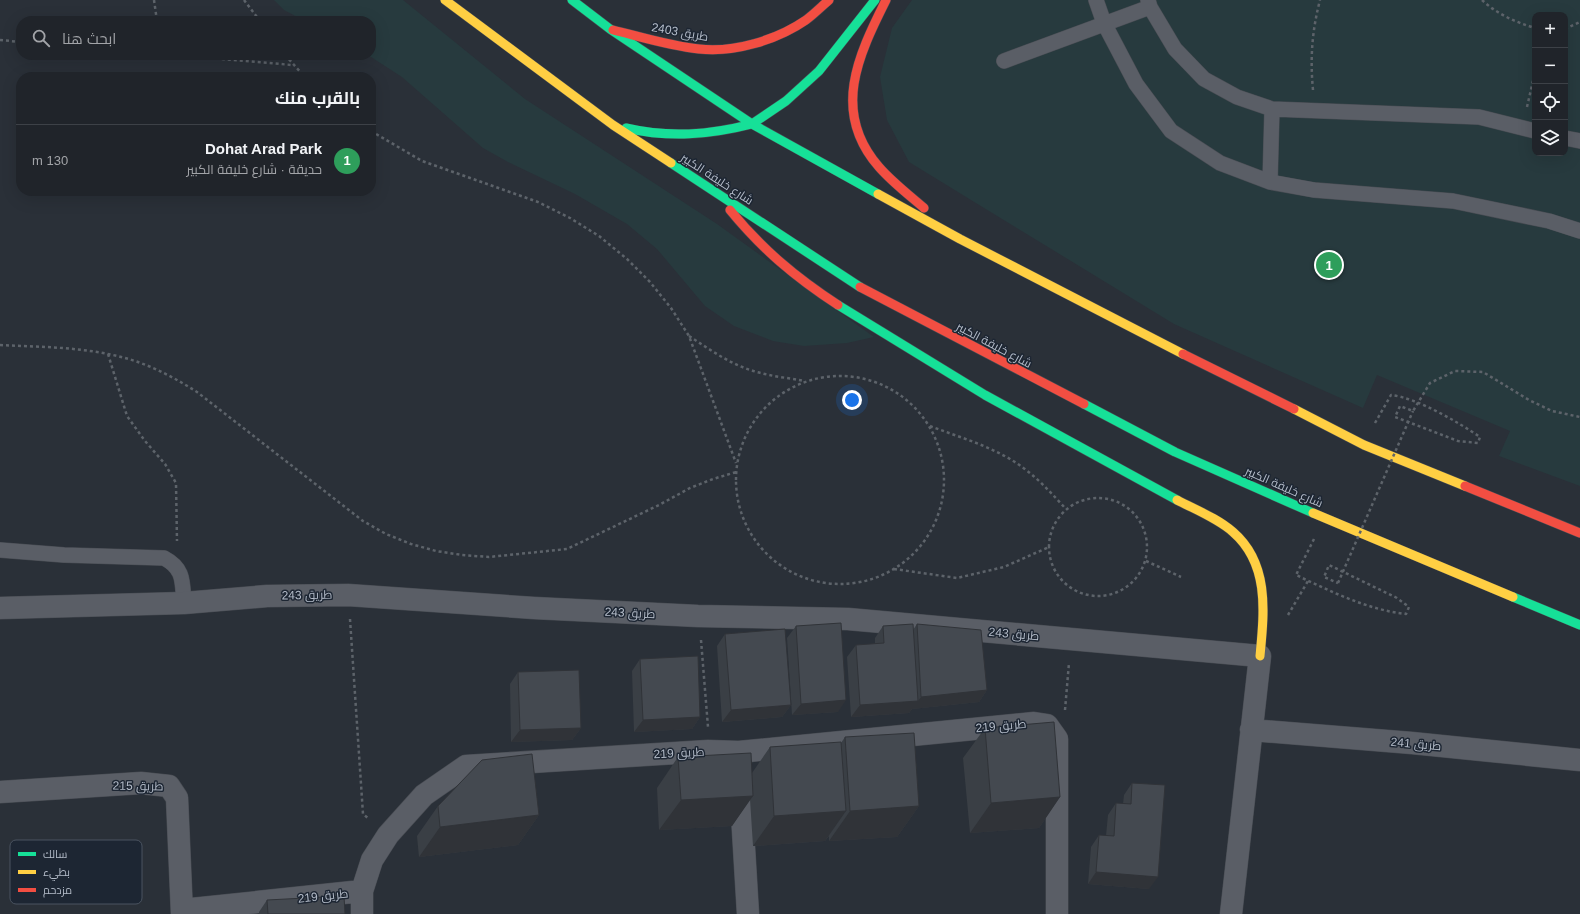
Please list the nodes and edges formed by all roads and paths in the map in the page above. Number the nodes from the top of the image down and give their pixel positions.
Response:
1 (154, 0) edge
2 (244, 0) edge
3 (445, 0) edge
4 (572, 0) edge
5 (829, 0) edge
6 (875, 0) edge
7 (886, 0) edge
8 (1096, 0) edge
9 (1320, 0) edge
10 (1482, 0) edge
11 (1149, 3) edge
12 (156, 16) edge
13 (256, 16) edge
14 (1580, 22) edge
15 (1104, 23) junction
16 (1532, 27) edge
17 (1568, 28) edge
18 (610, 29) junction
19 (0, 40) edge
20 (16, 42) edge
21 (233, 60) edge
22 (288, 60) edge
23 (1004, 62) dead end
24 (292, 65) junction
25 (300, 72) edge
26 (1534, 84) edge
27 (1272, 109) junction
28 (1316, 110) junction
29 (752, 124) junction
30 (613, 125) junction
31 (1529, 129) edge
32 (376, 134) edge
33 (1568, 139) edge
34 (1580, 141) edge
35 (1270, 182) junction
36 (715, 192) junction
37 (1580, 231) edge
38 (960, 239) junction
39 (689, 336) junction
40 (0, 345) edge
41 (108, 354) junction
42 (805, 381) junction
43 (1418, 404) junction
44 (1413, 411) junction
45 (1580, 418) edge
46 (930, 426) junction
47 (1364, 445) junction
48 (737, 464) junction
49 (736, 472) junction
50 (1066, 509) junction
51 (1324, 518) junction
52 (1580, 533) edge
53 (1049, 547) junction
54 (0, 550) edge
55 (1146, 561) junction
56 (178, 568) junction
57 (893, 569) junction
58 (1181, 577) dead end
59 (348, 595) junction
60 (184, 603) junction
61 (0, 608) edge
62 (698, 616) junction
63 (1580, 625) edge
64 (1071, 639) junction
65 (1260, 656) junction
66 (1251, 730) junction
67 (1056, 739) junction
68 (708, 751) junction
69 (739, 752) junction
70 (1580, 760) edge
71 (0, 792) edge
72 (388, 835) junction
73 (362, 892) junction
74 (182, 912) edge
75 (362, 914) edge
76 (748, 914) edge
77 (1054, 914) edge
78 (1057, 914) edge
79 (1231, 914) edge

1 - 12 path
2 - 13 path
3 - 30 main road, شارع خليفة الكبير
4 - 18 main road
5 - 18 main road, طريق 2403
6 - 29 main road
7 - 38 main road
8 - 15 lane
9 - 28 path
10 - 16 path
11 - 15 lane
11 - 27 lane
14 - 17 path
15 - 23 lane
15 - 35 lane
18 - 29 main road
19 - 20 path
21 - 24 path
22 - 24 path
24 - 25 path
26 - 31 path
27 - 28 lane
27 - 35 lane
28 - 31 lane
29 - 30 main road
29 - 38 main road
30 - 36 main road, شارع خليفة الكبير
32 - 39 path
33 - 34 lane
35 - 37 lane
36 - 51 main road, شارع خليفة الكبير
36 - 65 main road
38 - 47 main road
39 - 42 path
39 - 48 path
40 - 41 path
41 - 49 path
41 - 56 path
42 - 46 path
42 - 48 path
43 - 44 path
43 - 44 path
43 - 45 path
43 - 47 path
44 - 51 path, bridge
46 - 50 path
46 - 57 path
47 - 52 main road
48 - 49 path
49 - 57 path
50 - 53 path
50 - 55 path
51 - 63 main road, شارع خليفة الكبير
53 - 55 path
53 - 57 path
54 - 56 lane
55 - 58 path
56 - 60 lane
59 - 60 street, طريق 243
59 - 62 street, طريق 243
59 - 72 path
60 - 61 street, طريق 243
62 - 64 street, طريق 243
62 - 68 path
64 - 65 street, طريق 243
64 - 67 path
65 - 66 street
66 - 70 street, طريق 241
66 - 79 street
67 - 69 street, طريق 219
67 - 78 street
68 - 69 street, طريق 219
68 - 72 street, طريق 219
69 - 76 street
71 - 74 street, طريق 215
72 - 73 street, طريق 219
73 - 74 street, طريق 219
73 - 75 street
77 - 78 street

